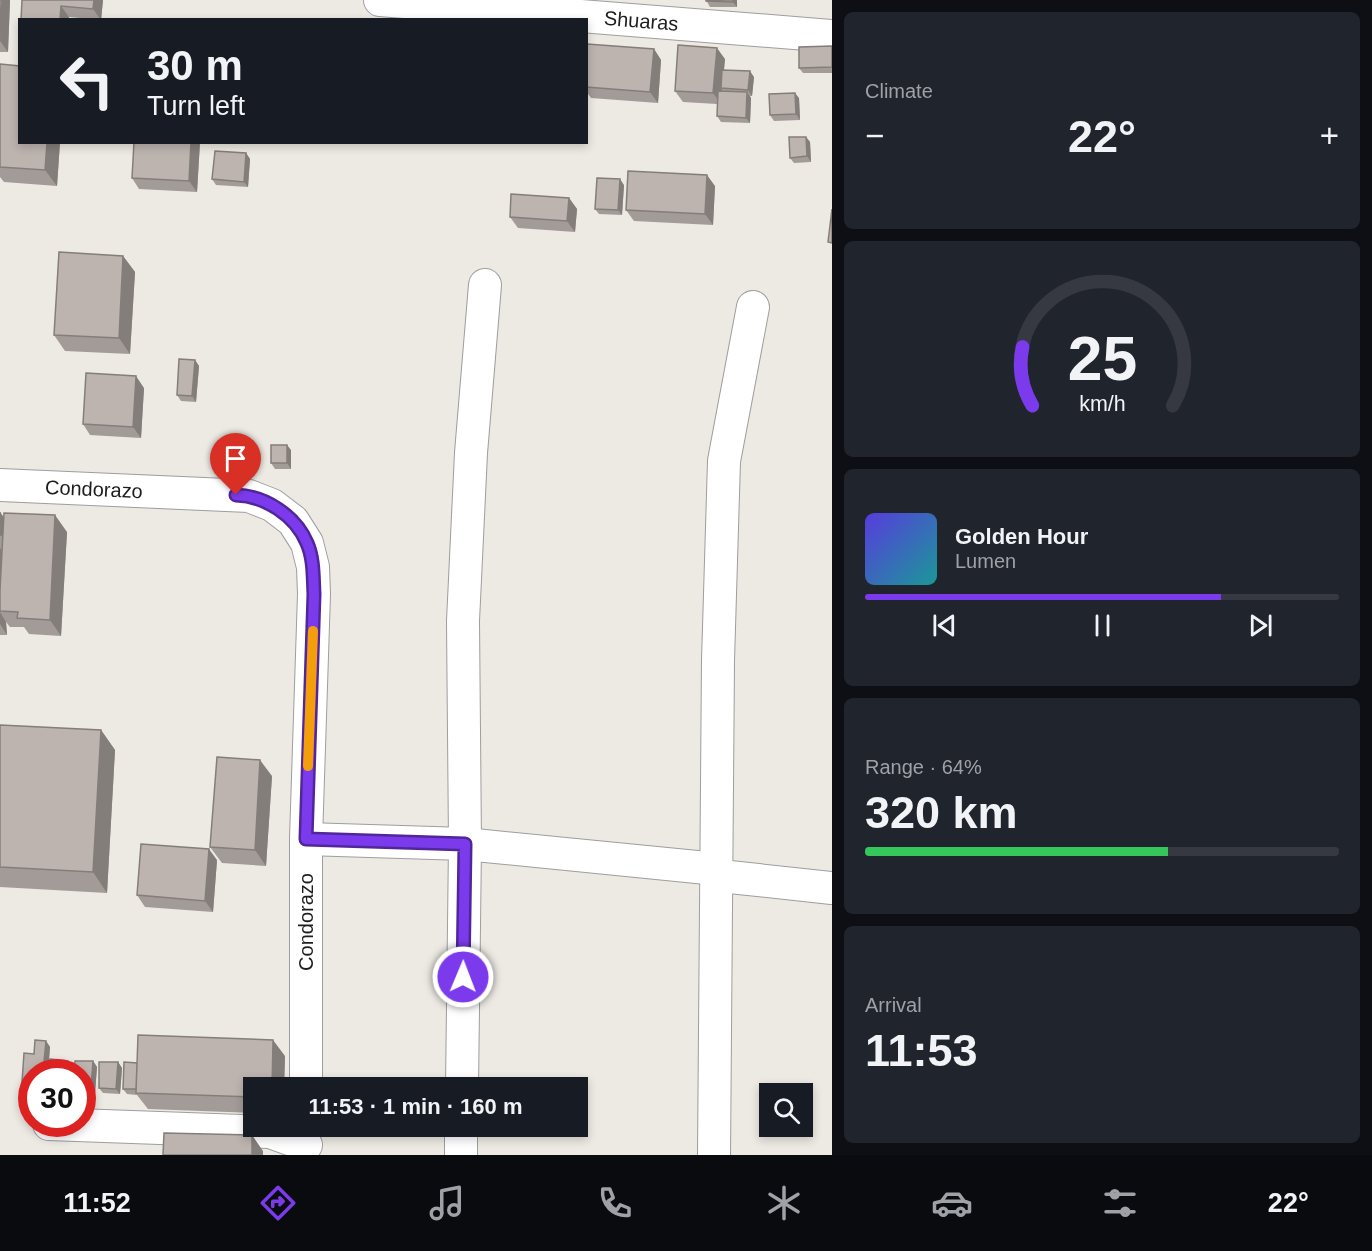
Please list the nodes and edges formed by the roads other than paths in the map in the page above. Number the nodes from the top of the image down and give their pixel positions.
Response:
1 (380, 0) edge
2 (832, 36) edge
3 (485, 285) dead end
4 (753, 307) dead end
5 (0, 485) edge
6 (306, 839) junction
7 (465, 844) junction
8 (717, 869) junction
9 (832, 888) edge
10 (306, 1077) edge
11 (462, 1077) edge
12 (96, 1125) edge
13 (461, 1137) edge
14 (306, 1142) edge
15 (461, 1155) edge
16 (714, 1155) edge

1 - 2 street, Shuaras
3 - 7 street
4 - 8 street
5 - 6 street, Condorazo
6 - 7 street
6 - 10 street, Condorazo
7 - 8 street
7 - 11 street
8 - 9 street
8 - 16 street
12 - 14 street
13 - 15 street

